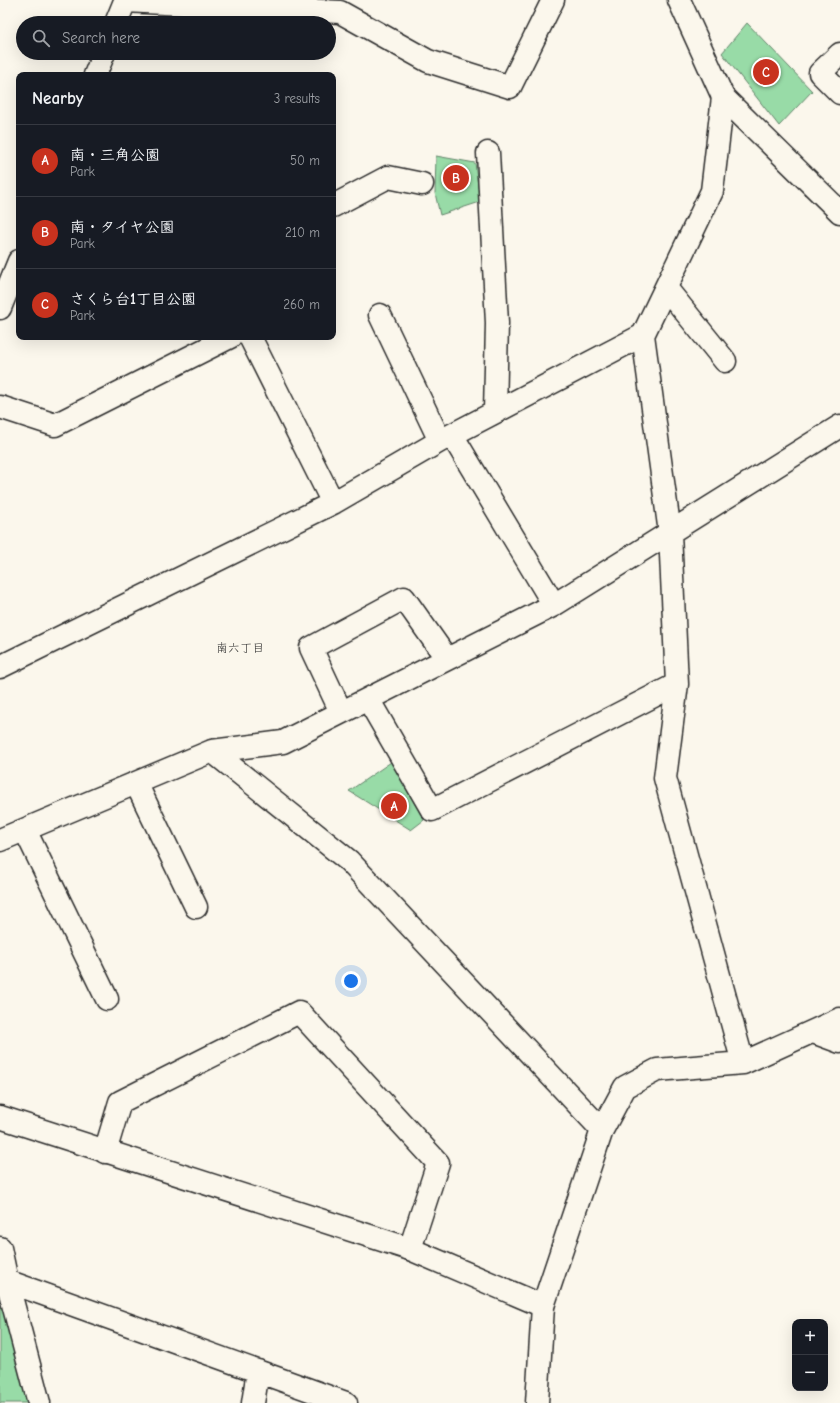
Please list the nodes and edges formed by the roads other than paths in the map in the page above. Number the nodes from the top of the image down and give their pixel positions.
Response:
1 (125, 0) edge
2 (554, 0) edge
3 (679, 0) edge
4 (119, 16) edge
5 (840, 54) edge
6 (101, 60) edge
7 (96, 72) edge
8 (840, 93) edge
9 (723, 97) junction
10 (488, 153) dead end
11 (422, 184) dead end
12 (336, 204) edge
13 (840, 212) edge
14 (16, 268) edge
15 (666, 288) junction
16 (0, 308) edge
17 (380, 315) dead end
18 (643, 335) junction
19 (224, 340) edge
20 (252, 340) edge
21 (725, 362) dead end
22 (0, 407) edge
23 (495, 412) junction
24 (840, 426) edge
25 (446, 438) junction
26 (333, 503) junction
27 (670, 533) junction
28 (554, 605) junction
29 (447, 659) junction
30 (0, 667) edge
31 (677, 684) junction
32 (368, 699) junction
33 (341, 712) junction
34 (212, 751) junction
35 (136, 783) junction
36 (25, 830) junction
37 (0, 840) edge
38 (196, 907) dead end
39 (107, 999) dead end
40 (840, 1019) edge
41 (813, 1032) junction
42 (840, 1042) edge
43 (743, 1063) junction
44 (0, 1117) edge
45 (602, 1130) junction
46 (105, 1152) junction
47 (0, 1248) edge
48 (410, 1249) junction
49 (7, 1281) junction
50 (543, 1306) junction
51 (258, 1371) junction
52 (40, 1403) edge
53 (253, 1403) edge
54 (346, 1403) edge
55 (537, 1403) edge

1 - 2 street
1 - 4 street
3 - 9 street
5 - 8 street
6 - 7 street
9 - 13 street
9 - 15 street
10 - 23 street
11 - 12 street
14 - 16 street
15 - 18 street
15 - 21 street
17 - 25 street
18 - 23 street
18 - 27 street
19 - 22 street
20 - 26 street
23 - 25 street
24 - 27 street
25 - 26 street
25 - 28 street
26 - 30 street
27 - 28 street
27 - 31 street
28 - 29 street
29 - 32 street
29 - 33 street
31 - 32 street
31 - 43 street
32 - 33 street
33 - 34 street
34 - 35 street
34 - 45 street
35 - 36 street
35 - 38 street
36 - 37 street
36 - 39 street
40 - 41 street
41 - 42 street
41 - 43 street
43 - 45 street
44 - 46 street
45 - 50 street
46 - 48 street
46 - 48 street
47 - 49 street
48 - 50 street
49 - 51 street
49 - 52 street
50 - 55 street
51 - 53 street
51 - 54 street

